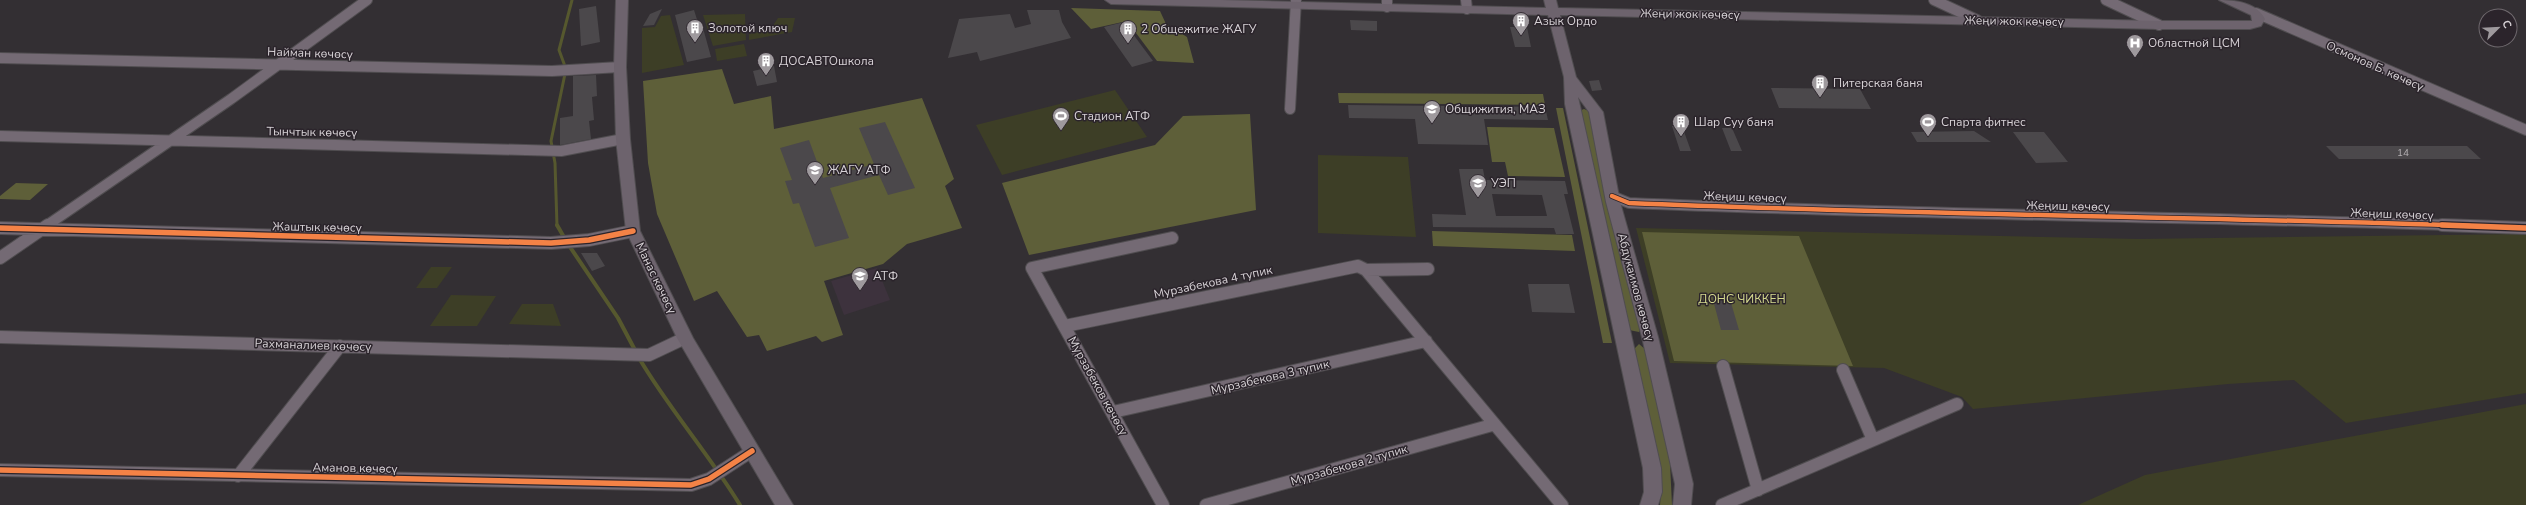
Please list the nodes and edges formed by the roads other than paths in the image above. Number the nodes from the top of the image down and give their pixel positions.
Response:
1 (367, 0) edge
2 (622, 0) edge
3 (1111, 0) edge
4 (1934, 0) edge
5 (2106, 0) edge
6 (2225, 0) edge
7 (1296, 3) edge
8 (1387, 4) edge
9 (1466, 5) edge
10 (1552, 6) edge
11 (2256, 13) junction
12 (1977, 20) junction
13 (2159, 25) junction
14 (0, 58) edge
15 (282, 64) junction
16 (620, 67) junction
17 (1570, 77) junction
18 (1290, 109) dead end
19 (2526, 130) edge
20 (0, 136) edge
21 (623, 140) junction
22 (172, 142) junction
23 (1612, 196) junction
24 (1629, 203) junction
25 (1616, 213) junction
26 (0, 228) edge
27 (2526, 228) edge
28 (40, 230) junction
29 (633, 231) junction
30 (1172, 238) dead end
31 (0, 258) edge
32 (1428, 269) dead end
33 (1366, 270) junction
34 (1065, 326) junction
35 (0, 337) edge
36 (1625, 337) junction
37 (1650, 337) junction
38 (685, 338) junction
39 (1426, 341) junction
40 (340, 346) junction
41 (1723, 366) dead end
42 (1843, 370) dead end
43 (1957, 404) dead end
44 (1113, 412) junction
45 (1492, 425) junction
46 (1873, 440) junction
47 (752, 451) junction
48 (0, 470) edge
49 (238, 476) junction
50 (1758, 490) junction
51 (784, 505) edge
52 (1163, 505) edge
53 (1206, 505) edge
54 (1562, 505) edge
55 (1649, 505) edge
56 (1682, 505) edge
57 (1722, 505) edge

1 - 15 street
2 - 16 main road, Манас көчөсү
3 - 7 main road, Жеңи жок көчөсү
4 - 12 street
5 - 13 street
6 - 11 main road, Осмонов Б. көчөсү
7 - 8 main road, Жеңи жок көчөсү
7 - 18 street
8 - 9 main road, Жеңи жок көчөсү
9 - 10 main road, Жеңи жок көчөсү
10 - 12 main road, Жеңи жок көчөсү
10 - 17 main road, Абдукаимов көчөсү
11 - 13 main road, Жеңи жок көчөсү
11 - 19 street, Осмонов Б. көчөсү
12 - 13 main road, Жеңи жок көчөсү
14 - 15 street, Найман көчөсү
15 - 16 street, Найман көчөсү
15 - 22 street
16 - 21 main road, Манас көчөсү
17 - 23 main road, Абдукаимов көчөсү
17 - 36 main road, Абдукаимов көчөсү
20 - 22 street, Тынчтык көчөсү
21 - 22 street, Тынчтык көчөсү
21 - 29 main road, Манас көчөсү
22 - 28 street
23 - 24 street, Жеңиш көчөсү
23 - 25 main road, Абдукаимов көчөсү
24 - 25 street
24 - 27 street, Жеңиш көчөсү
25 - 37 main road, Абдукаимов көчөсү
26 - 28 street, Жаштык көчөсү
28 - 29 street, Жаштык көчөсү
28 - 31 street
29 - 38 main road, Манас көчөсү
30 - 34 street, Мурзабеков көчөсү
32 - 33 street, Мурзабекова 4 тупик
33 - 34 street, Мурзабекова 4 тупик
33 - 39 street
34 - 44 street, Мурзабеков көчөсү
35 - 40 street, Рахманалиев көчөсү
36 - 37 main road
36 - 55 main road, Абдукаимов көчөсү
37 - 56 main road, Абдукаимов көчөсү
38 - 40 street, Рахманалиев көчөсү
38 - 47 main road, Манас көчөсү
39 - 44 street, Мурзабекова 3 тупик
39 - 45 street
40 - 49 street
41 - 50 street
42 - 46 street
43 - 46 street
44 - 52 street, Мурзабеков көчөсү
45 - 53 street, Мурзабекова 2 тупик
45 - 54 street
46 - 50 street
47 - 49 street, Аманов көчөсү
47 - 51 main road, Манас көчөсү
48 - 49 street, Аманов көчөсү
50 - 57 street

